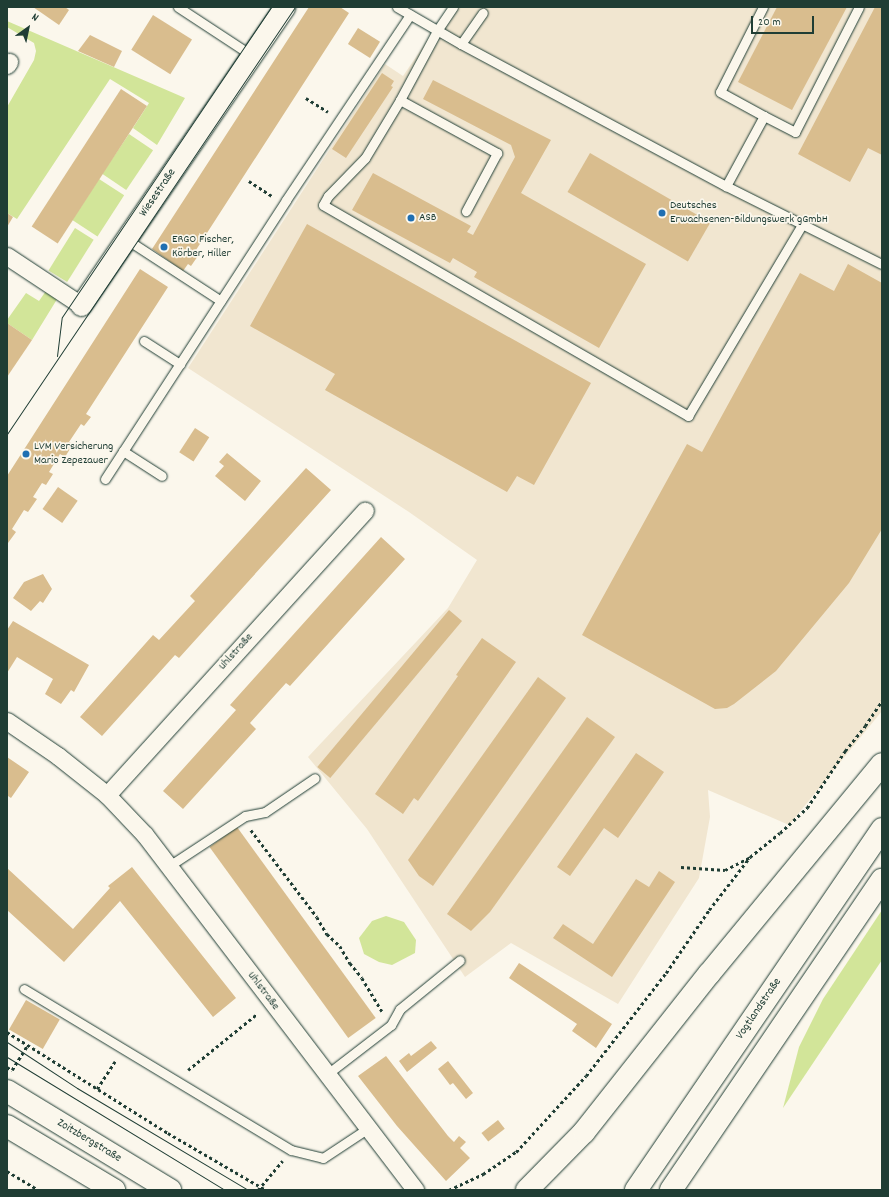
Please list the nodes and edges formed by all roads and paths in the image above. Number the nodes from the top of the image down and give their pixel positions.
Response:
1 (178, 7) edge
2 (284, 7) edge
3 (397, 7) edge
4 (453, 7) edge
5 (763, 7) edge
6 (859, 7) edge
7 (483, 13) dead end
8 (410, 15) junction
9 (437, 31) junction
10 (461, 44) junction
11 (251, 55) junction
12 (306, 98) dead end
13 (400, 100) junction
14 (764, 116) junction
15 (340, 120) junction
16 (249, 181) dead end
17 (726, 186) junction
18 (284, 204) junction
19 (466, 211) dead end
20 (802, 225) junction
21 (126, 239) junction
22 (7, 256) edge
23 (882, 264) edge
24 (221, 301) junction
25 (81, 305) joint
26 (144, 341) dead end
27 (180, 364) junction
28 (123, 451) junction
29 (162, 476) dead end
30 (105, 479) dead end
31 (365, 510) dead end
32 (882, 701) edge
33 (7, 721) edge
34 (882, 764) edge
35 (315, 778) dead end
36 (107, 795) junction
37 (241, 818) junction
38 (882, 829) edge
39 (750, 857) junction
40 (169, 866) junction
41 (681, 867) dead end
42 (882, 880) edge
43 (460, 960) dead end
44 (24, 989) dead end
45 (272, 1003) junction
46 (391, 1025) junction
47 (7, 1032) edge
48 (27, 1046) junction
49 (123, 1048) junction
50 (12, 1070) dead end
51 (326, 1075) junction
52 (176, 1080) junction
53 (97, 1089) junction
54 (7, 1091) edge
55 (7, 1126) edge
56 (367, 1129) junction
57 (291, 1150) junction
58 (7, 1171) edge
59 (260, 1186) junction
60 (39, 1190) edge
61 (114, 1190) edge
62 (170, 1190) edge
63 (258, 1190) edge
64 (266, 1190) edge
65 (415, 1190) edge
66 (449, 1190) edge
67 (527, 1190) edge
68 (636, 1190) edge
69 (671, 1190) edge

1 - 11 lane
2 - 11 street, Wiesestraße
3 - 8 lane
4 - 9 lane
5 - 14 lane
6 - 14 lane
7 - 10 lane
8 - 9 lane
8 - 15 lane
9 - 10 lane
9 - 13 lane
10 - 17 lane
11 - 21 street, Wiesestraße
12 - 15 path
13 - 19 lane
13 - 20 lane
14 - 17 lane
15 - 18 lane
16 - 18 path
17 - 20 lane
18 - 24 lane
20 - 23 lane
21 - 24 lane
21 - 25 street, Wiesestraße
22 - 25 street, Wiesestraße
24 - 27 lane
26 - 27 lane
27 - 28 lane
28 - 29 lane
28 - 30 lane
31 - 36 street, Uhlstraße
32 - 39 path
33 - 36 street, Uhlstraße
34 - 67 main road
35 - 37 lane
36 - 40 street, Uhlstraße
37 - 40 lane
37 - 46 path
38 - 68 main road, Vogtlandstraße
39 - 41 path
39 - 66 path
40 - 45 street, Uhlstraße
42 - 69 main road
43 - 46 lane
44 - 49 lane
45 - 51 street, Uhlstraße
45 - 52 path
46 - 51 lane
47 - 48 path
48 - 50 path
48 - 53 path
49 - 52 lane
49 - 53 path
51 - 56 street, Uhlstraße
52 - 57 lane
53 - 59 path
54 - 62 main road, Zoitzbergstraße
55 - 61 main road
56 - 57 lane
56 - 65 street, Uhlstraße
57 - 59 path
58 - 60 path
59 - 63 path
59 - 64 path

